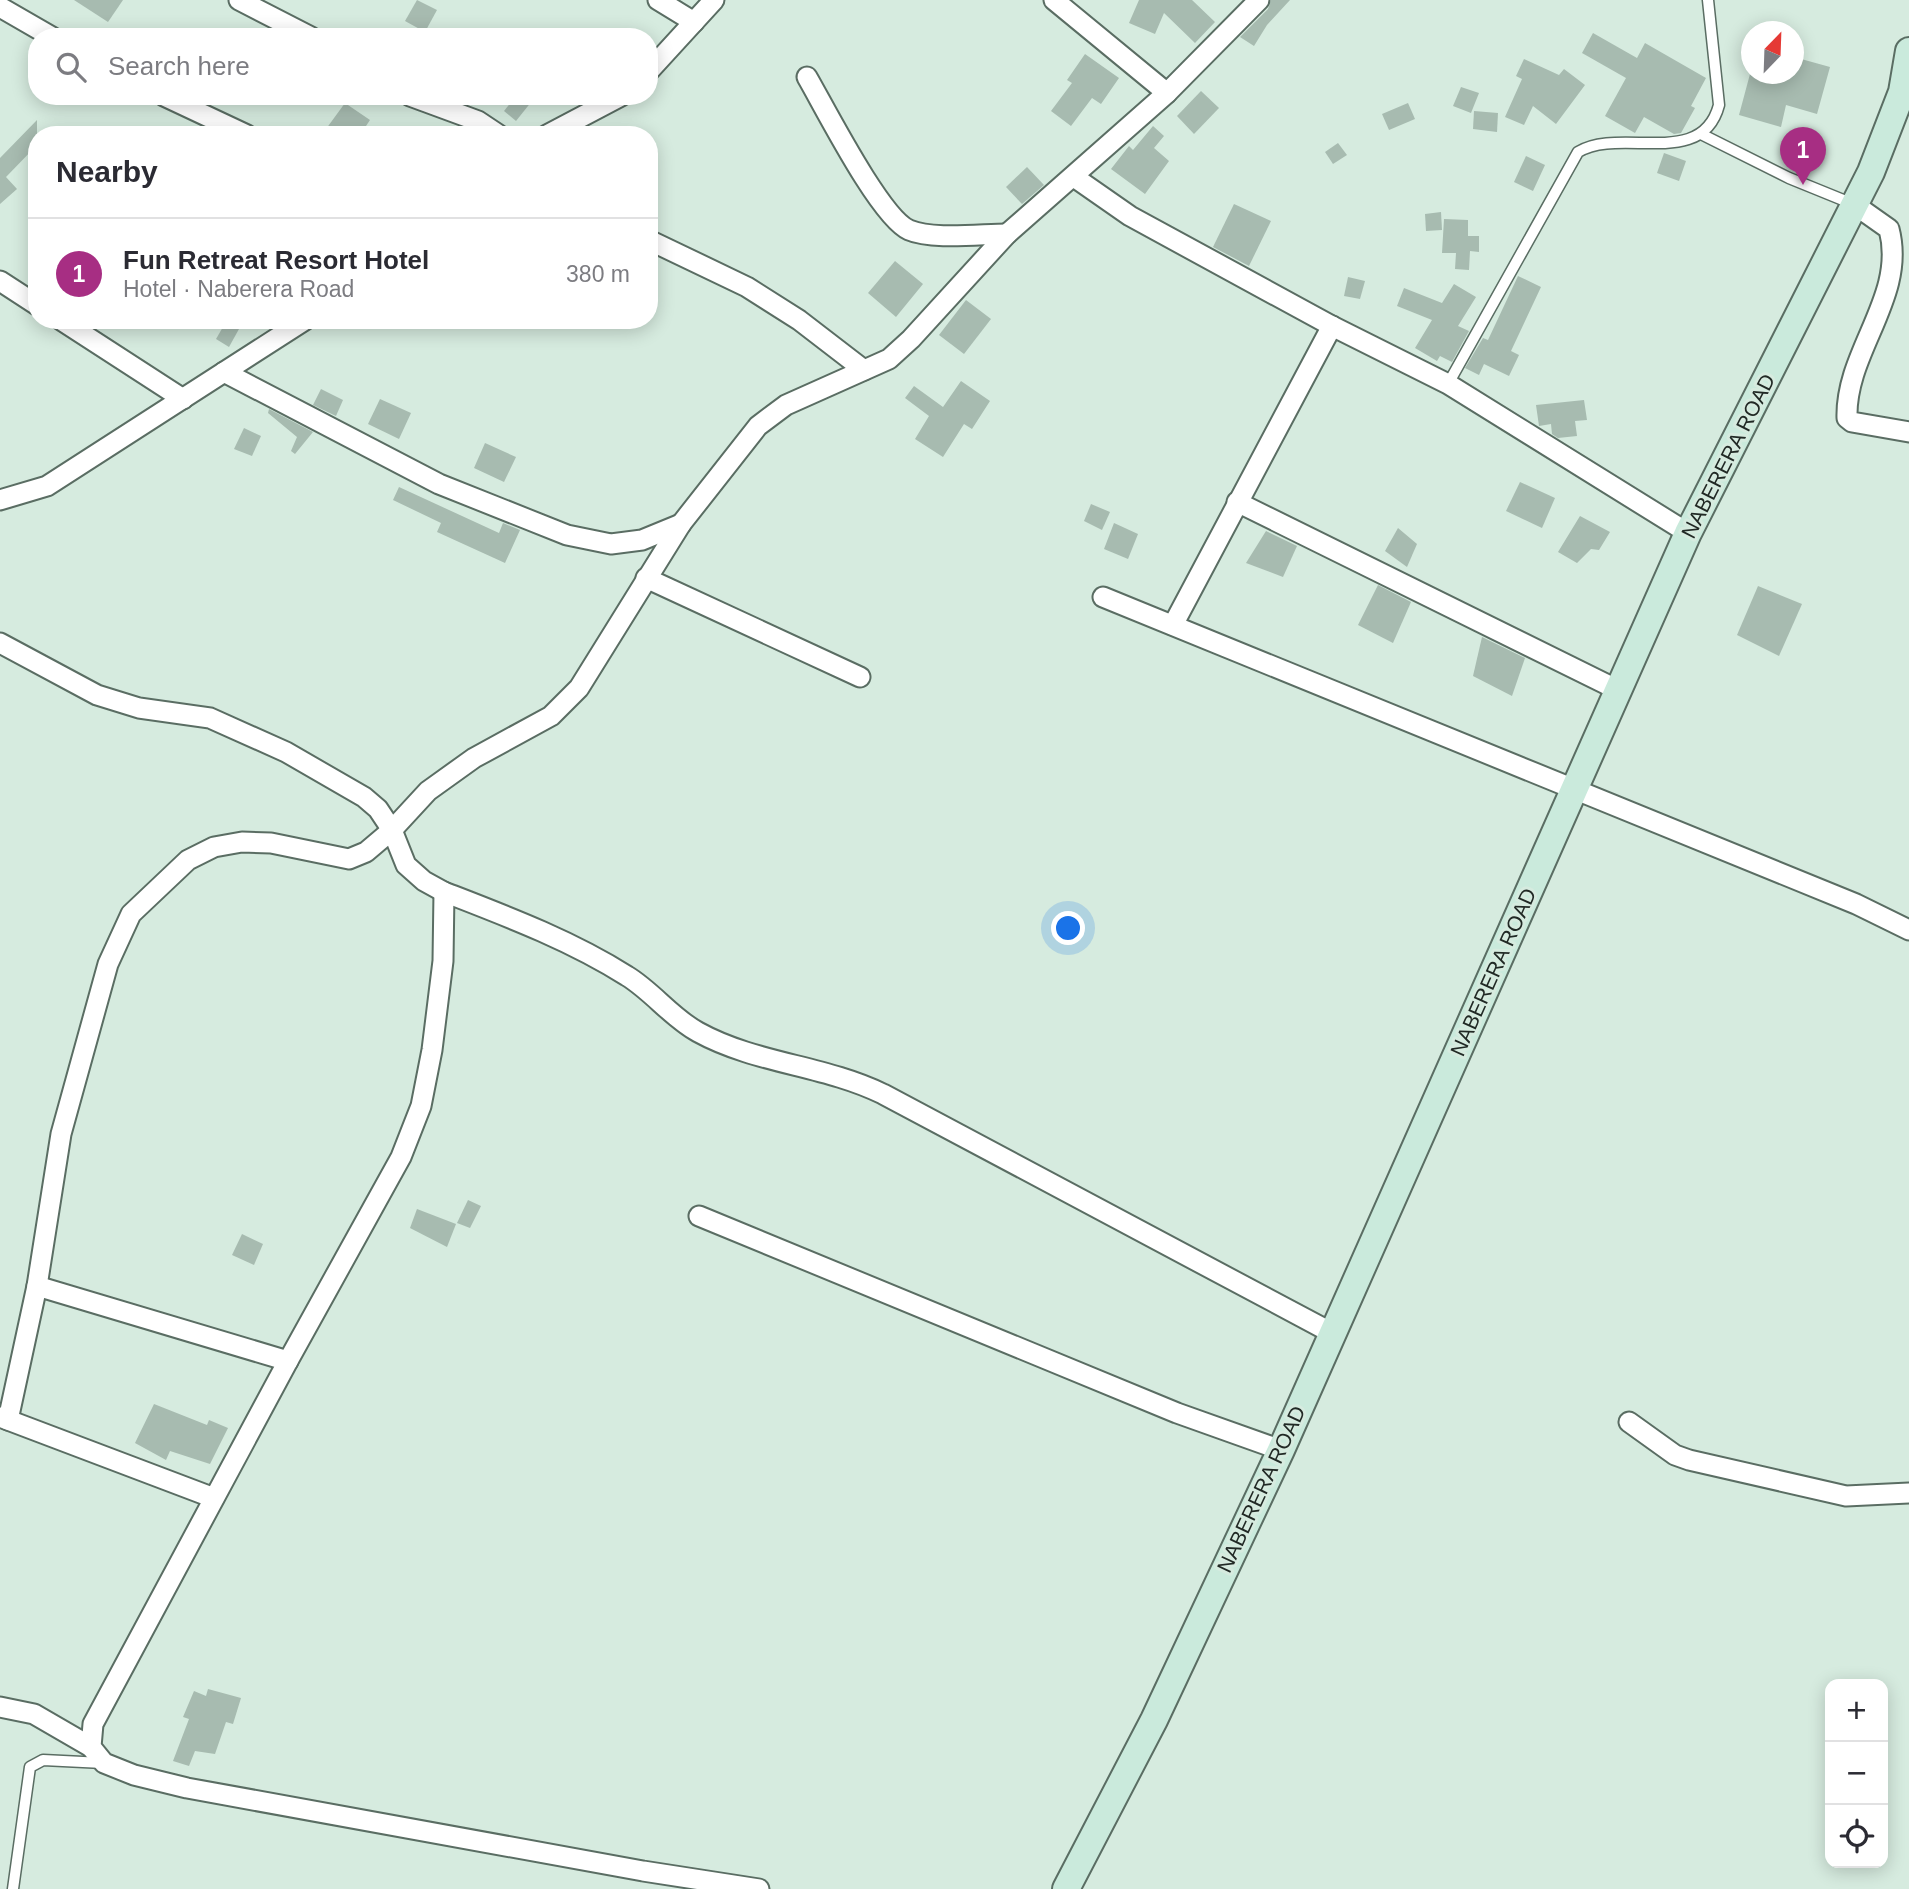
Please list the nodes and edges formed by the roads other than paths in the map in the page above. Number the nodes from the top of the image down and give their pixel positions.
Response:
1 (239, 0) edge
2 (658, 0) edge
3 (714, 0) edge
4 (1054, 0) edge
5 (1259, 0) edge
6 (1708, 0) edge
7 (0, 7) edge
8 (694, 22) junction
9 (36, 28) edge
10 (293, 28) edge
11 (1909, 51) edge
12 (658, 61) edge
13 (807, 76) dead end
14 (1167, 93) junction
15 (183, 105) edge
16 (434, 105) edge
17 (604, 105) edge
18 (228, 126) edge
19 (486, 126) edge
20 (564, 126) edge
21 (1701, 134) junction
22 (1074, 177) junction
23 (1854, 205) junction
24 (1007, 234) junction
25 (658, 244) edge
26 (0, 281) edge
27 (28, 298) edge
28 (1332, 326) junction
29 (75, 329) edge
30 (291, 329) edge
31 (864, 370) junction
32 (224, 372) junction
33 (1448, 384) junction
34 (183, 399) junction
35 (1909, 432) edge
36 (0, 500) edge
37 (1237, 502) junction
38 (681, 524) junction
39 (1689, 533) junction
40 (646, 578) junction
41 (1103, 597) dead end
42 (1172, 625) junction
43 (0, 643) edge
44 (860, 677) dead end
45 (1620, 691) junction
46 (1573, 790) junction
47 (392, 830) junction
48 (444, 892) junction
49 (1909, 930) edge
50 (699, 1216) dead end
51 (37, 1286) junction
52 (1332, 1333) junction
53 (288, 1361) junction
54 (4, 1418) edge
55 (1629, 1422) dead end
56 (1280, 1450) junction
57 (1909, 1493) edge
58 (214, 1498) junction
59 (0, 1707) edge
60 (90, 1746) junction
61 (104, 1763) junction
62 (13, 1889) edge
63 (759, 1889) edge
64 (1066, 1889) edge

1 - 10 street
2 - 8 street
3 - 8 street
4 - 14 street
5 - 14 street
6 - 21 lane
7 - 9 street
8 - 12 street
11 - 23 street, NABERERA ROAD
13 - 24 street
14 - 22 street
15 - 18 street
16 - 19 street
17 - 20 street
21 - 23 lane
21 - 33 lane
22 - 24 street
22 - 28 street
23 - 35 street
23 - 39 street, NABERERA ROAD
24 - 31 street
25 - 31 street
26 - 27 street
28 - 33 street
28 - 37 street
29 - 34 street
30 - 32 street
31 - 38 street
32 - 34 street
32 - 38 street
33 - 39 street
34 - 36 street
37 - 42 street
37 - 45 street
38 - 40 street
39 - 45 street, NABERERA ROAD
40 - 44 street
40 - 47 street
41 - 42 street
42 - 46 street
43 - 47 street
45 - 46 street, NABERERA ROAD
46 - 49 street
46 - 52 street, NABERERA ROAD
47 - 48 street
47 - 51 street
48 - 52 street
48 - 53 street
50 - 56 street
51 - 53 street
51 - 54 street
52 - 56 street, NABERERA ROAD
53 - 58 street
54 - 58 street
55 - 57 street
56 - 64 street, NABERERA ROAD
58 - 60 street
59 - 60 street
60 - 61 street
61 - 62 lane
61 - 63 street

